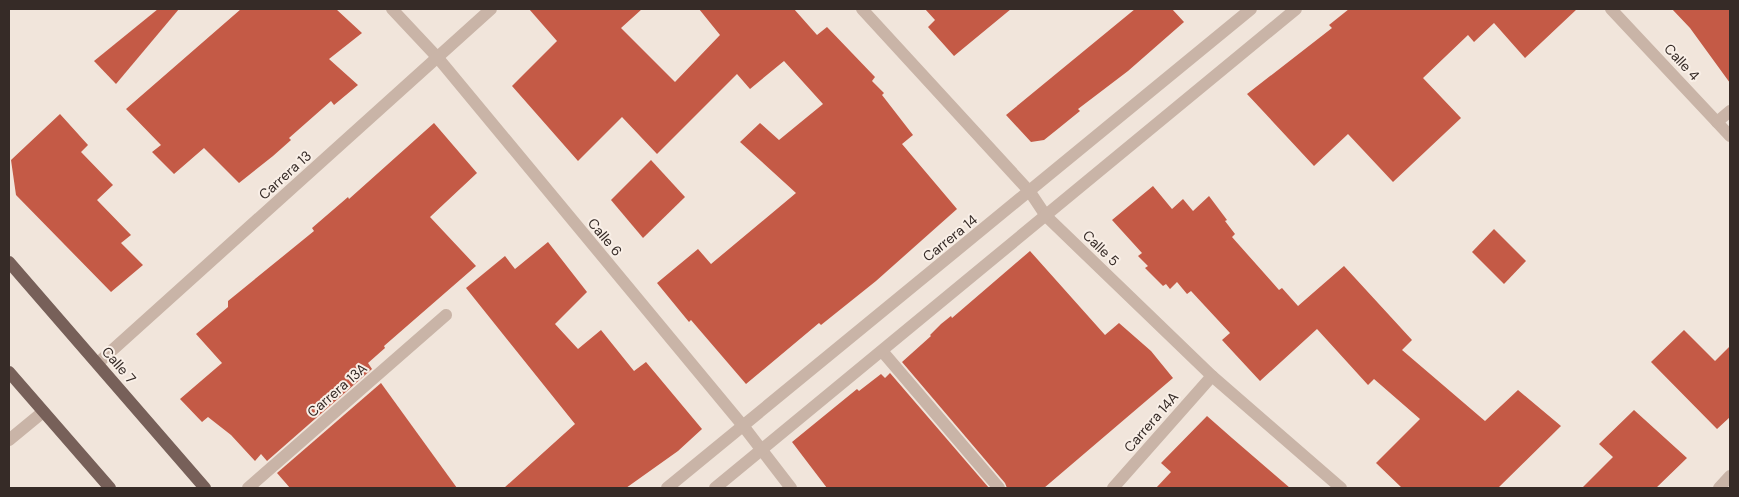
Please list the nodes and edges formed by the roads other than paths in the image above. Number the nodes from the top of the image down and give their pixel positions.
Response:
1 (392, 9) edge
2 (491, 9) edge
3 (862, 9) edge
4 (1251, 9) edge
5 (1296, 9) edge
6 (1611, 9) edge
7 (438, 58) junction
8 (1730, 110) edge
9 (1717, 122) junction
10 (1730, 136) edge
11 (1030, 192) junction
12 (1046, 216) junction
13 (9, 262) edge
14 (446, 315) dead end
15 (882, 351) junction
16 (98, 363) junction
17 (9, 372) edge
18 (1212, 376) junction
19 (43, 412) junction
20 (744, 427) junction
21 (9, 440) edge
22 (762, 451) junction
23 (1730, 476) edge
24 (110, 488) edge
25 (205, 488) edge
26 (248, 488) edge
27 (667, 488) edge
28 (715, 488) edge
29 (791, 488) edge
30 (999, 488) edge
31 (1113, 488) edge
32 (1341, 488) edge
33 (1719, 488) edge

1 - 7 street, Calle 6
2 - 7 street, Carrera 13
3 - 11 street, Calle 5
4 - 11 street, Carrera 14
5 - 12 street
6 - 9 street, Calle 4
7 - 16 street, Carrera 13
7 - 20 street, Calle 6
8 - 9 street
9 - 10 street, Calle 4
11 - 12 street, Calle 5
11 - 20 street, Carrera 14
12 - 15 street
12 - 18 street, Calle 5
13 - 16 main road, Calle 7
14 - 26 street, Carrera 13A
15 - 22 street
15 - 30 street
16 - 25 main road, Calle 7
17 - 19 main road
18 - 31 street, Carrera 14A
18 - 32 street, Calle 5
19 - 21 street
19 - 24 main road
20 - 22 street, Calle 6
20 - 27 street, Carrera 14
22 - 28 street
22 - 29 street, Calle 6
23 - 33 street

